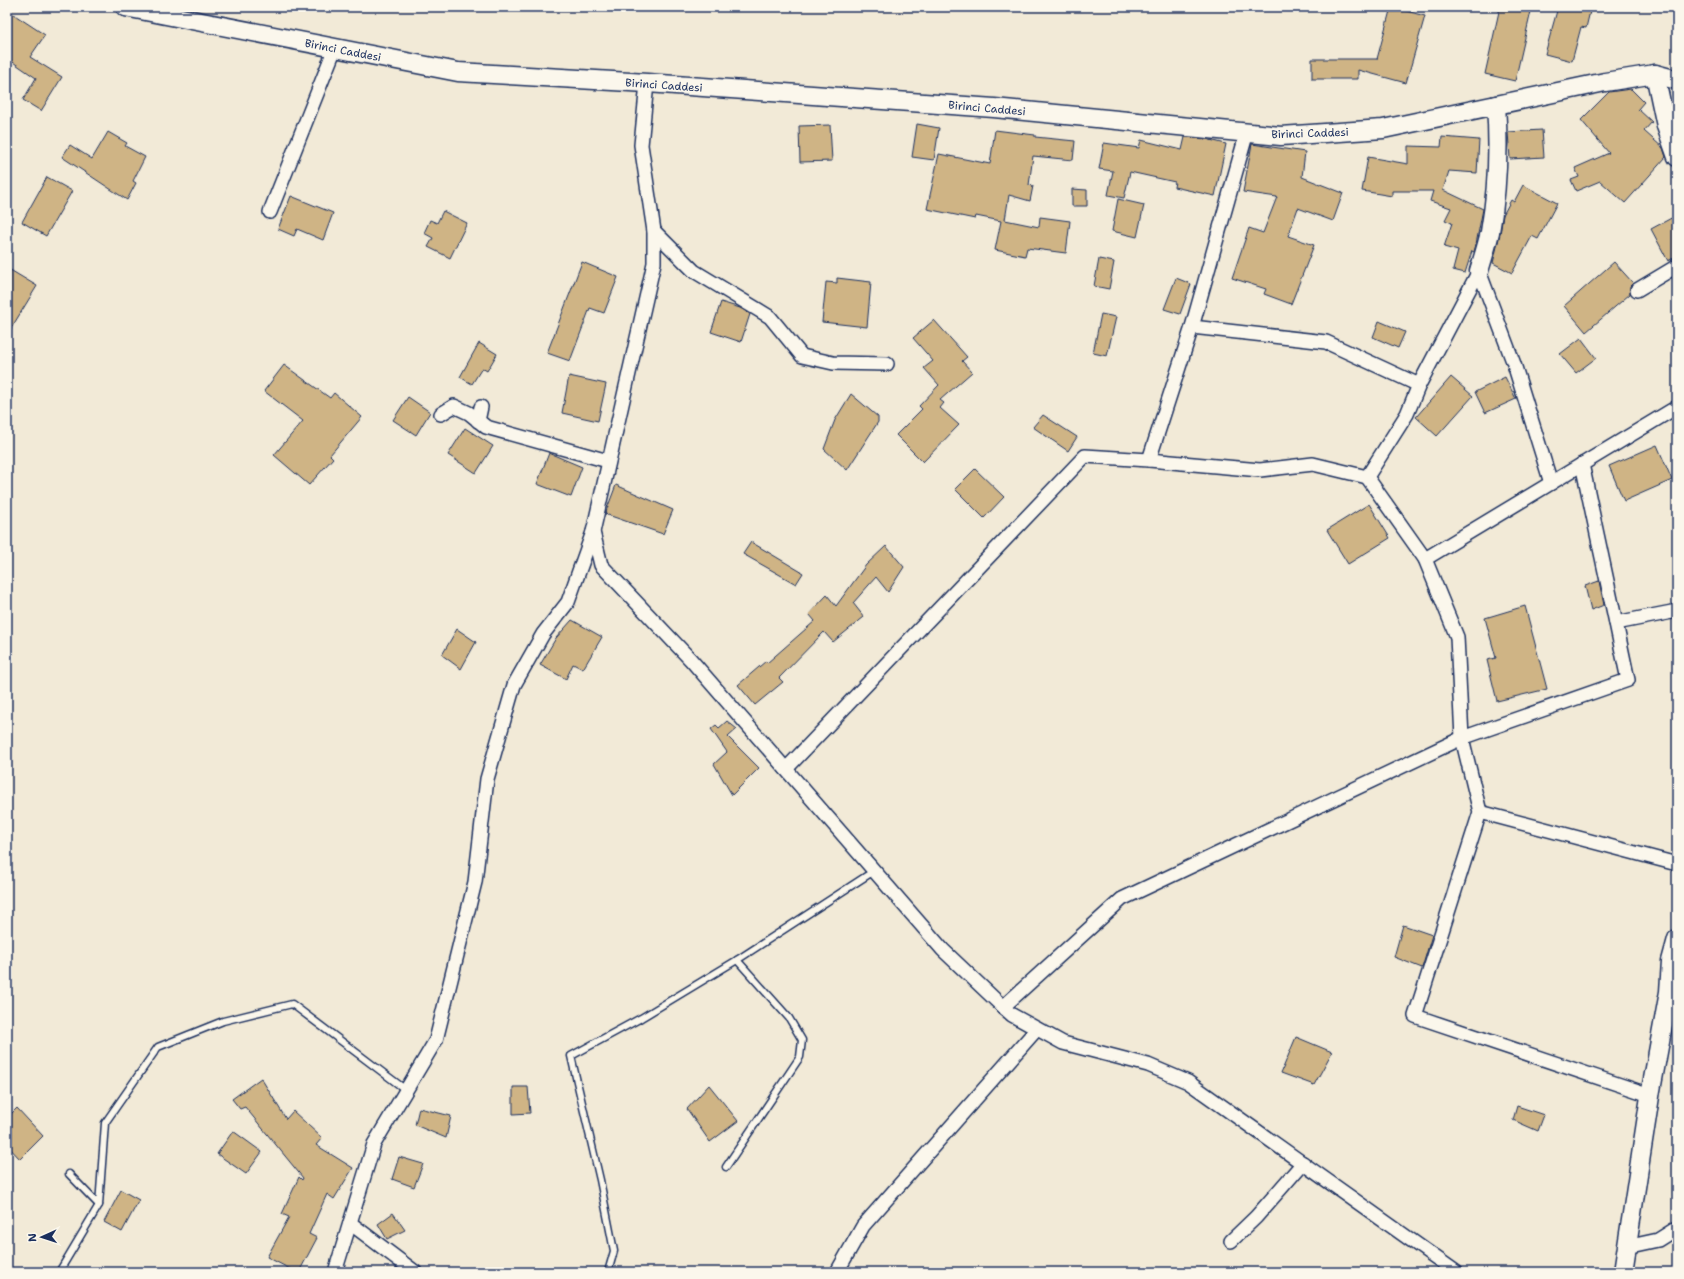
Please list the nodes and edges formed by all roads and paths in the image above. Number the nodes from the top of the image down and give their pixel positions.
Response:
1 (125, 7) edge
2 (335, 48) junction
3 (1655, 74) junction
4 (1677, 80) edge
5 (647, 83) junction
6 (1496, 105) junction
7 (1247, 132) junction
8 (1677, 157) edge
9 (270, 212) dead end
10 (654, 231) junction
11 (1677, 266) edge
12 (1479, 271) junction
13 (1637, 290) dead end
14 (1192, 327) junction
15 (887, 364) dead end
16 (1419, 385) junction
17 (481, 407) dead end
18 (1677, 407) edge
19 (441, 414) dead end
20 (478, 421) junction
21 (1149, 460) junction
22 (608, 461) junction
23 (1582, 464) junction
24 (1367, 477) junction
25 (1550, 483) junction
26 (593, 532) junction
27 (1425, 559) junction
28 (1677, 611) edge
29 (1616, 623) junction
30 (1462, 738) junction
31 (786, 769) junction
32 (1480, 812) junction
33 (1677, 864) edge
34 (874, 871) junction
35 (1677, 939) edge
36 (737, 960) junction
37 (1674, 963) edge
38 (1003, 1007) junction
39 (1037, 1029) junction
40 (406, 1090) junction
41 (1650, 1095) junction
42 (1302, 1163) junction
43 (726, 1167) dead end
44 (69, 1174) dead end
45 (99, 1205) junction
46 (350, 1223) junction
47 (1677, 1228) edge
48 (1231, 1241) dead end
49 (1626, 1247) junction
50 (59, 1272) edge
51 (335, 1272) edge
52 (416, 1272) edge
53 (608, 1272) edge
54 (837, 1272) edge
55 (1456, 1272) edge
56 (1623, 1272) edge

1 - 2 street, Birinci Caddesi
2 - 5 street, Birinci Caddesi
2 - 9 street
3 - 4 street, Birinci Caddesi
3 - 6 street, Birinci Caddesi
3 - 8 street
5 - 7 street, Birinci Caddesi
5 - 10 street
6 - 7 street, Birinci Caddesi
6 - 12 street
7 - 14 street
10 - 15 street
10 - 22 street
11 - 13 street
12 - 16 street
12 - 25 street
14 - 16 street
14 - 21 street
16 - 24 street
17 - 20 street
18 - 23 street
19 - 20 street
20 - 22 street
21 - 24 street
21 - 31 street
22 - 26 street
23 - 25 street
23 - 29 street
24 - 27 street
25 - 27 street
26 - 31 street
26 - 40 street
27 - 30 street
28 - 29 street
29 - 30 street
30 - 32 street
30 - 38 street
31 - 34 street
32 - 33 street
32 - 41 street
34 - 36 lane
34 - 38 street
35 - 37 street
36 - 43 lane
36 - 53 lane
37 - 41 street
38 - 39 street
39 - 42 street
39 - 54 street
40 - 45 lane
40 - 46 street
41 - 49 street
42 - 48 street
42 - 55 street
44 - 45 lane
45 - 50 lane
46 - 51 street
46 - 52 street
47 - 49 street
49 - 56 street

